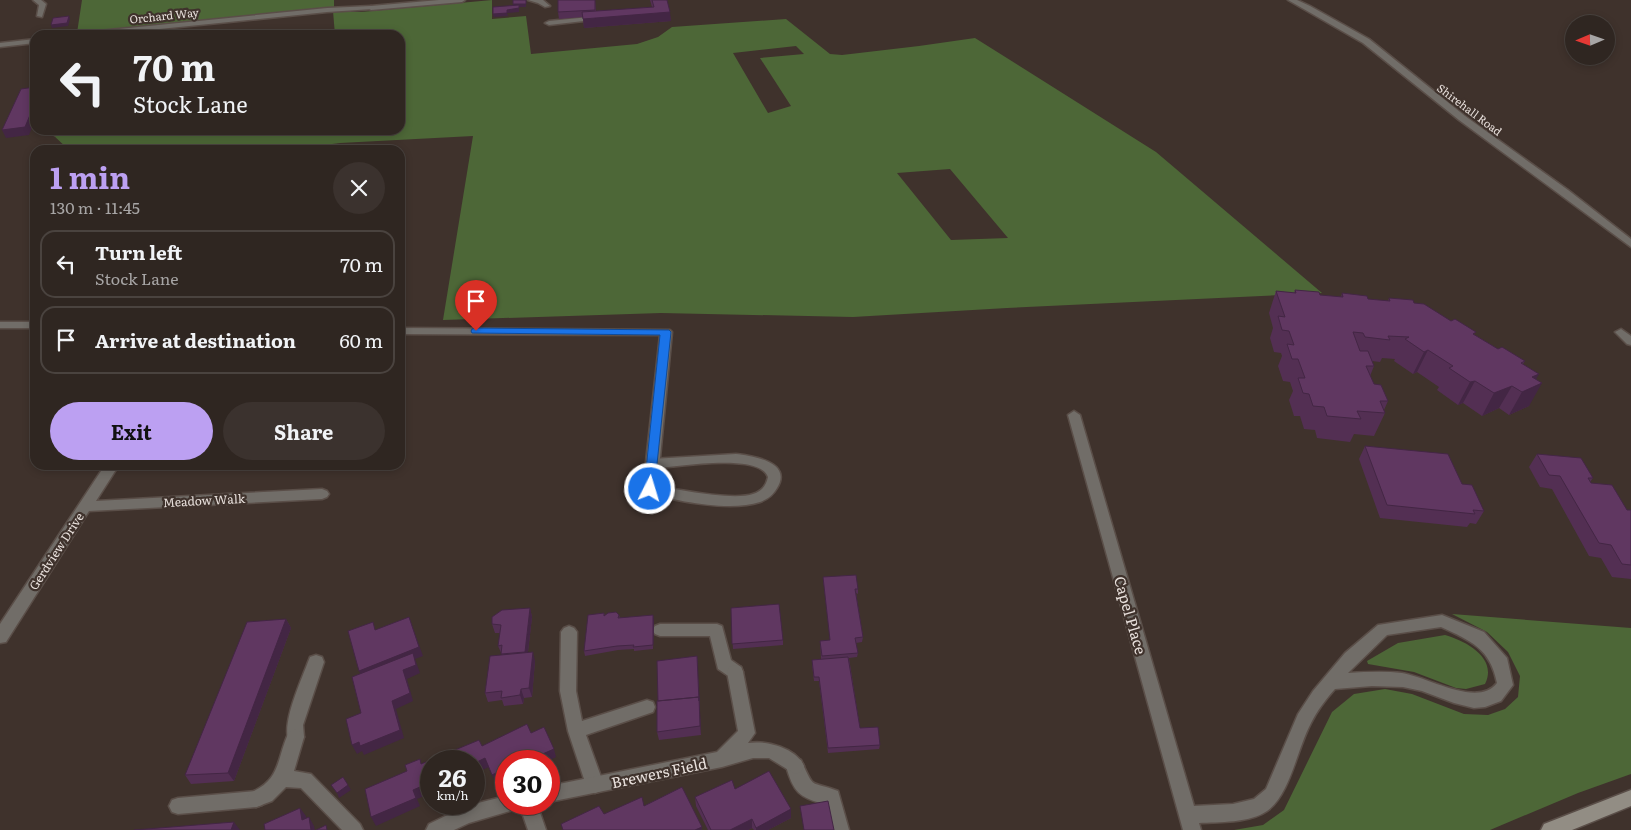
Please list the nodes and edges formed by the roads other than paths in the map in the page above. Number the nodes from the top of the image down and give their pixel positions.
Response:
1 (36, 0) edge
2 (462, 0) edge
3 (531, 0) edge
4 (1291, 0) edge
5 (547, 6) dead end
6 (40, 16) dead end
7 (605, 18) edge
8 (549, 23) dead end
9 (129, 30) edge
10 (30, 42) edge
11 (0, 45) edge
12 (1631, 244) edge
13 (0, 325) edge
14 (30, 325) edge
15 (405, 331) edge
16 (1621, 332) dead end
17 (1631, 342) edge
18 (1074, 415) dead end
19 (652, 464) junction
20 (109, 470) edge
21 (322, 494) dead end
22 (86, 506) junction
23 (660, 630) dead end
24 (569, 632) dead end
25 (0, 637) edge
26 (316, 662) dead end
27 (1332, 682) junction
28 (646, 707) dead end
29 (576, 732) junction
30 (722, 759) junction
31 (281, 779) junction
32 (595, 785) junction
33 (560, 792) edge
34 (1631, 798) edge
35 (178, 806) dead end
36 (495, 807) edge
37 (532, 815) edge
38 (1190, 822) edge
39 (354, 830) edge
40 (435, 830) edge
41 (537, 830) edge
42 (840, 830) edge
43 (1550, 830) edge

1 - 6 street
2 - 9 street, Orchard Way
3 - 5 street
4 - 12 street, Shirehall Road
7 - 8 street
10 - 11 street
13 - 14 street
15 - 19 street
16 - 17 street
18 - 38 street, Capel Place
19 - 19 street
20 - 22 street, Gerdview Drive
21 - 22 street, Meadow Walk
22 - 25 street, Gerdview Drive
23 - 30 street, Brewers Field
24 - 29 street, Brewers Field
26 - 31 street
27 - 27 street, Capel Place
27 - 38 street, Capel Place
28 - 29 street
29 - 32 street, Brewers Field
30 - 32 street, Brewers Field
30 - 42 street, Brewers Field
31 - 35 street
31 - 39 street
32 - 33 street, Brewers Field
34 - 43 main road
36 - 40 street
37 - 41 street

